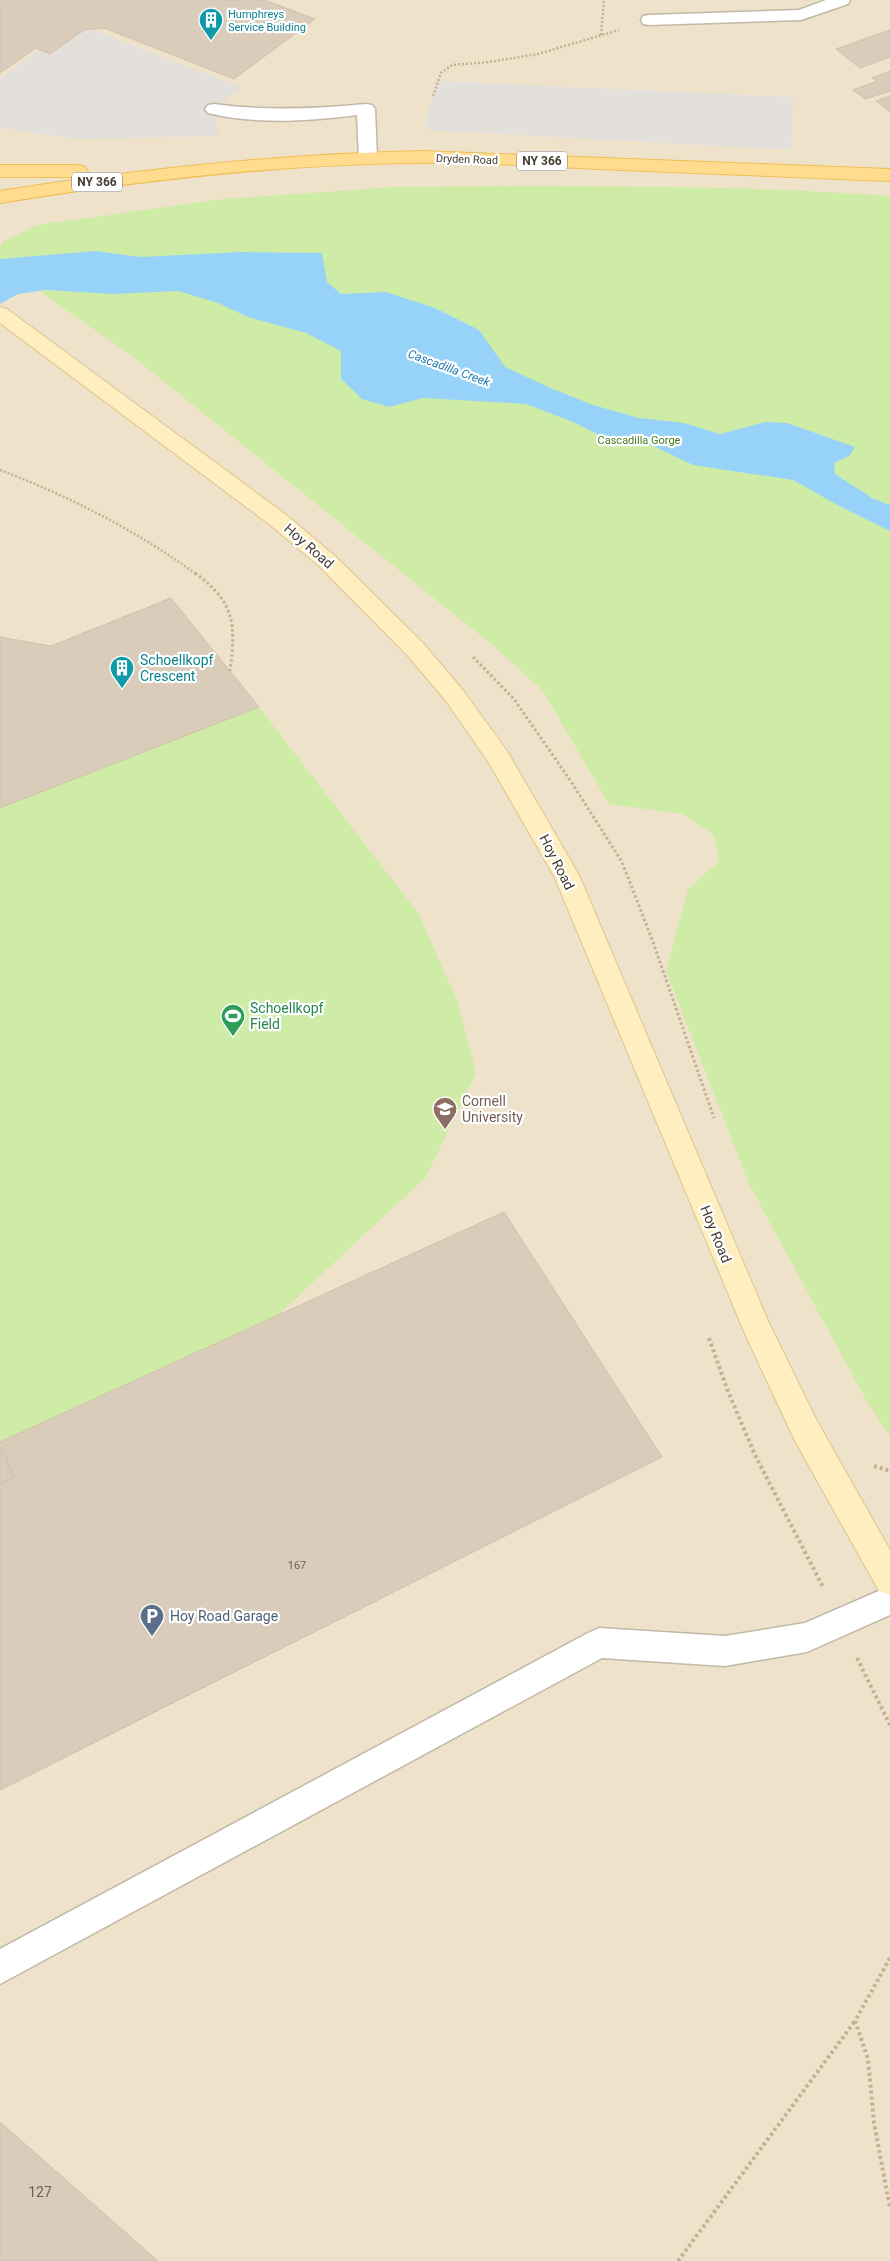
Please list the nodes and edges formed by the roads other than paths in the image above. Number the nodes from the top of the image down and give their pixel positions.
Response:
1 (782, 0) edge
2 (842, 0) edge
3 (801, 15) junction
4 (649, 20) road end
5 (214, 109) dead end
6 (368, 158) junction
7 (194, 170) junction
8 (0, 171) edge
9 (890, 175) edge
10 (0, 197) edge
11 (0, 313) edge
12 (890, 1580) edge
13 (890, 1600) edge
14 (0, 1967) edge

1 - 3 lane
2 - 3 lane
3 - 4 lane
5 - 6 lane
6 - 7 main road, Dryden Road / NY 366
6 - 9 main road, Dryden Road / NY 366
7 - 8 main road, Dryden Road / NY 366
7 - 10 main road, Dryden Road / NY 366
11 - 12 street, Hoy Road
13 - 14 lane

